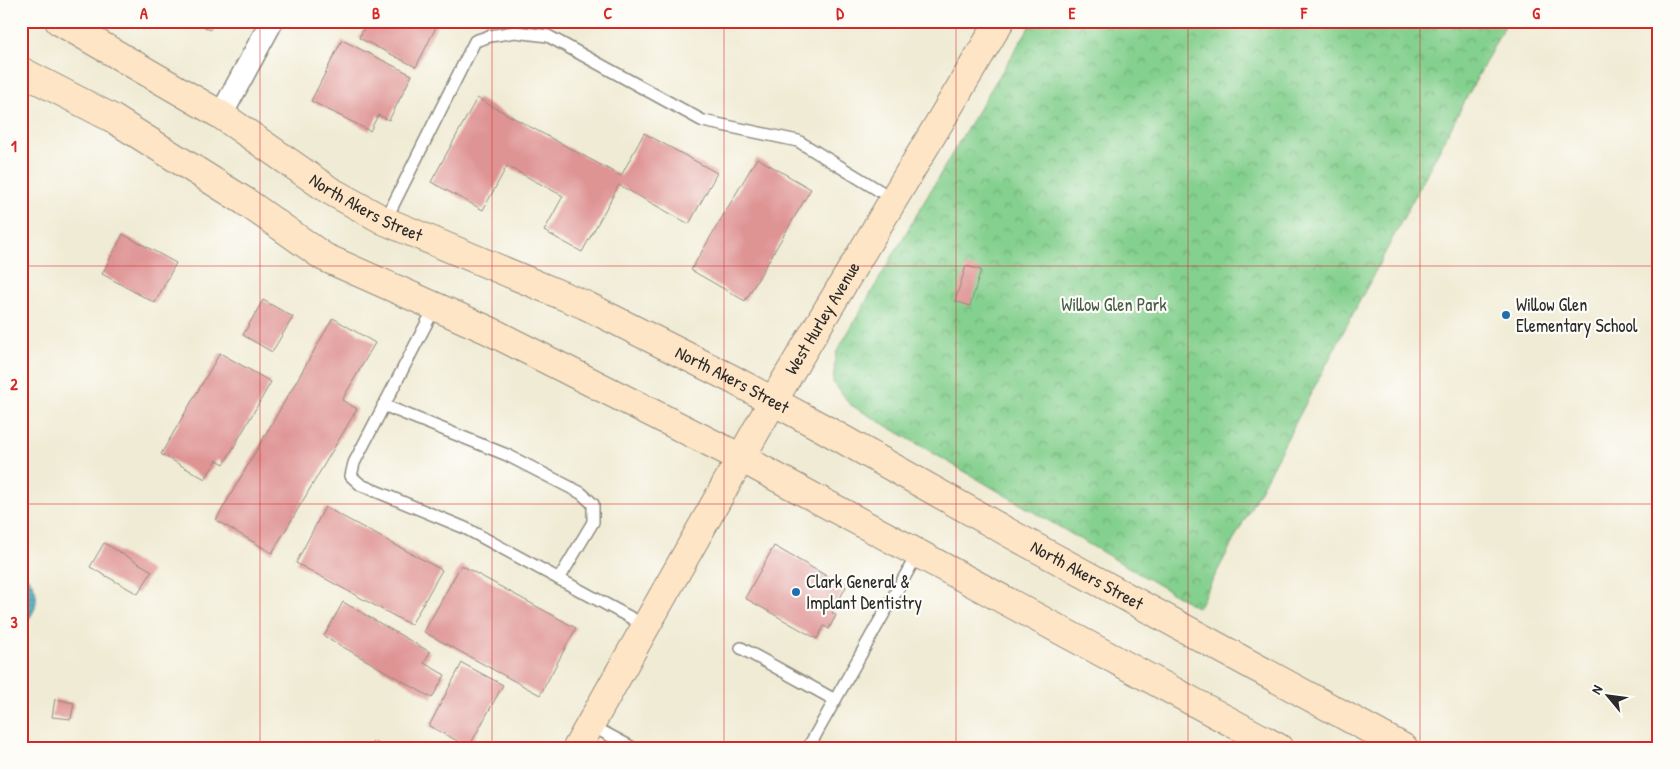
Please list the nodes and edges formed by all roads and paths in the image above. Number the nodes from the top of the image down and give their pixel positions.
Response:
1 (59, 21) edge
2 (272, 21) edge
3 (1000, 21) edge
4 (21, 71) edge
5 (221, 115) junction
6 (893, 199) junction
7 (385, 221) junction
8 (435, 306) junction
9 (773, 401) junction
10 (383, 405) junction
11 (741, 458) junction
12 (918, 553) junction
13 (559, 579) junction
14 (646, 626) junction
15 (741, 648) dead end
16 (835, 700) junction
17 (584, 736) edge
18 (633, 748) edge
19 (808, 748) edge
20 (1279, 748) edge
21 (1404, 748) edge

1 - 5 main road, North Akers Street
2 - 5 street
3 - 6 main road, West Hurley Avenue
4 - 8 main road
5 - 7 main road, North Akers Street
6 - 7 lane
6 - 9 main road, West Hurley Avenue
7 - 9 main road, North Akers Street
8 - 10 lane
8 - 11 main road
9 - 11 main road, West Hurley Avenue
9 - 21 main road, North Akers Street
10 - 13 lane
10 - 13 lane
11 - 12 main road
11 - 14 main road, West Hurley Avenue
12 - 16 lane
12 - 20 main road
13 - 14 lane
14 - 17 main road, West Hurley Avenue
15 - 16 lane
16 - 19 lane
17 - 18 lane

